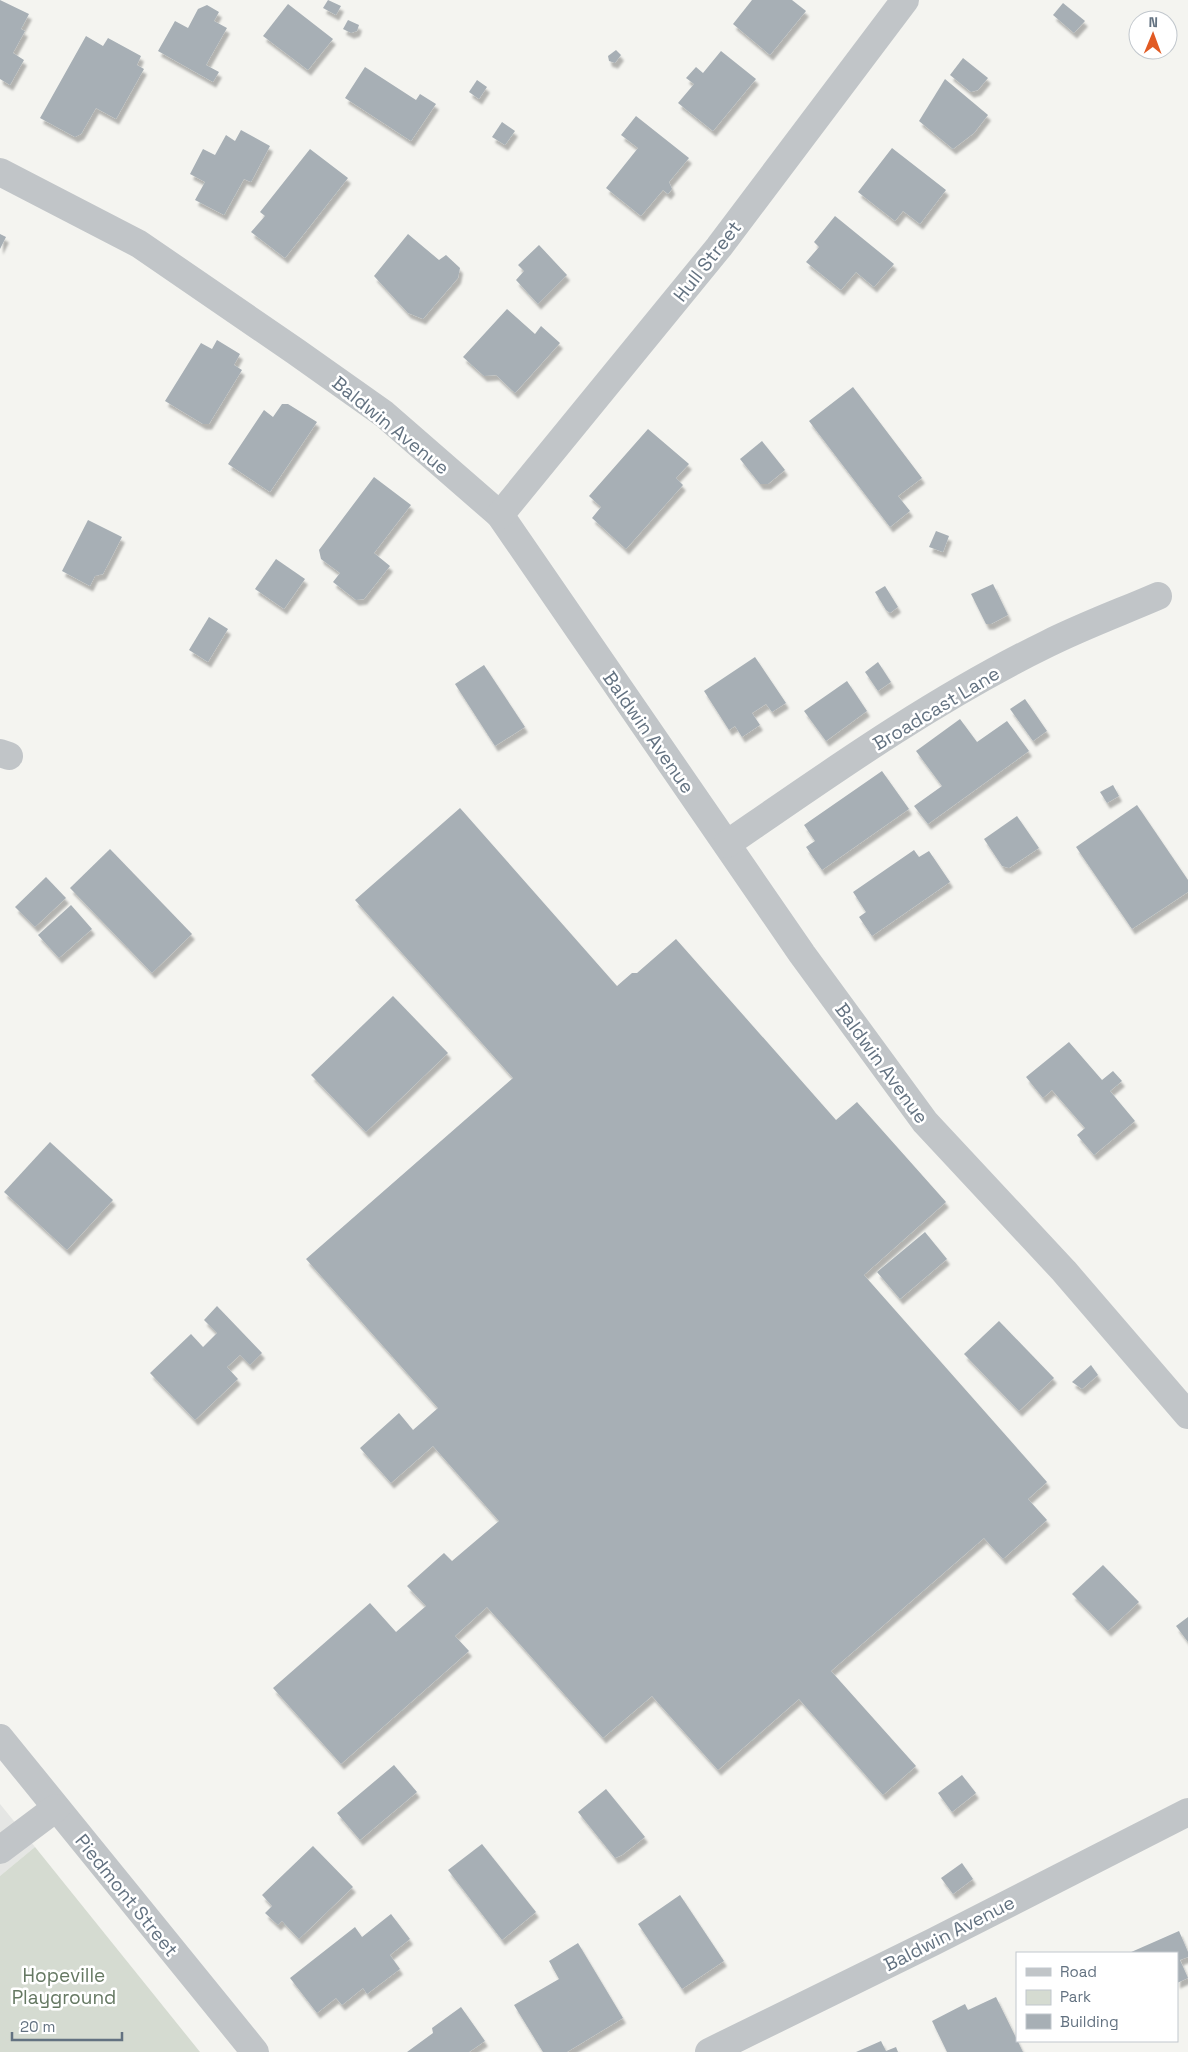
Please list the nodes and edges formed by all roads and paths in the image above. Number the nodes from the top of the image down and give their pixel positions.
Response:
1 (904, 0) edge
2 (0, 172) edge
3 (500, 515) junction
4 (1158, 596) dead end
5 (727, 844) junction
6 (1188, 1415) edge
7 (0, 1738) edge
8 (56, 1808) junction
9 (1188, 1812) edge
10 (0, 1850) edge
11 (255, 2052) edge
12 (710, 2052) edge

1 - 3 street, Hull Street
2 - 3 street, Baldwin Avenue
3 - 5 street, Baldwin Avenue
4 - 5 street, Broadcast Lane
5 - 6 street, Baldwin Avenue
7 - 8 street, Piedmont Street
8 - 10 street
8 - 11 street, Piedmont Street
9 - 12 street, Baldwin Avenue

